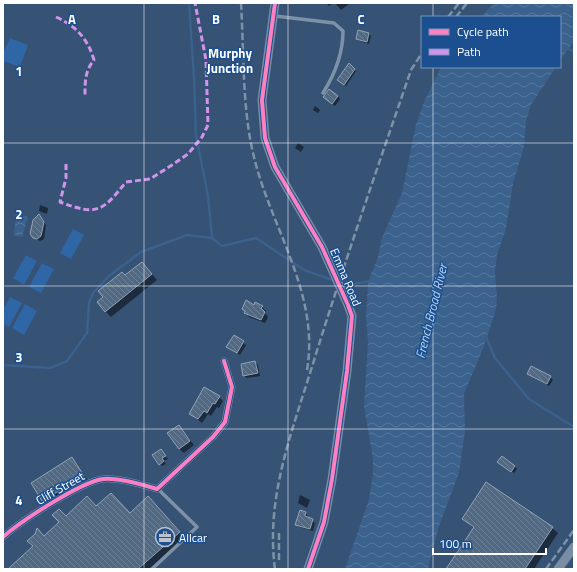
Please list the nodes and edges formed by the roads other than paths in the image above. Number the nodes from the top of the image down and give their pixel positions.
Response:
1 (275, 3) edge
2 (274, 16) junction
3 (323, 93) dead end
4 (224, 361) dead end
5 (157, 488) junction
6 (3, 537) edge
7 (574, 547) edge
8 (152, 569) edge
9 (308, 569) edge
10 (558, 569) edge

1 - 2 street, Emma Road
2 - 3 lane
2 - 9 street, Emma Road
4 - 5 street
5 - 6 street, Cliff Street
5 - 8 lane
7 - 10 street

